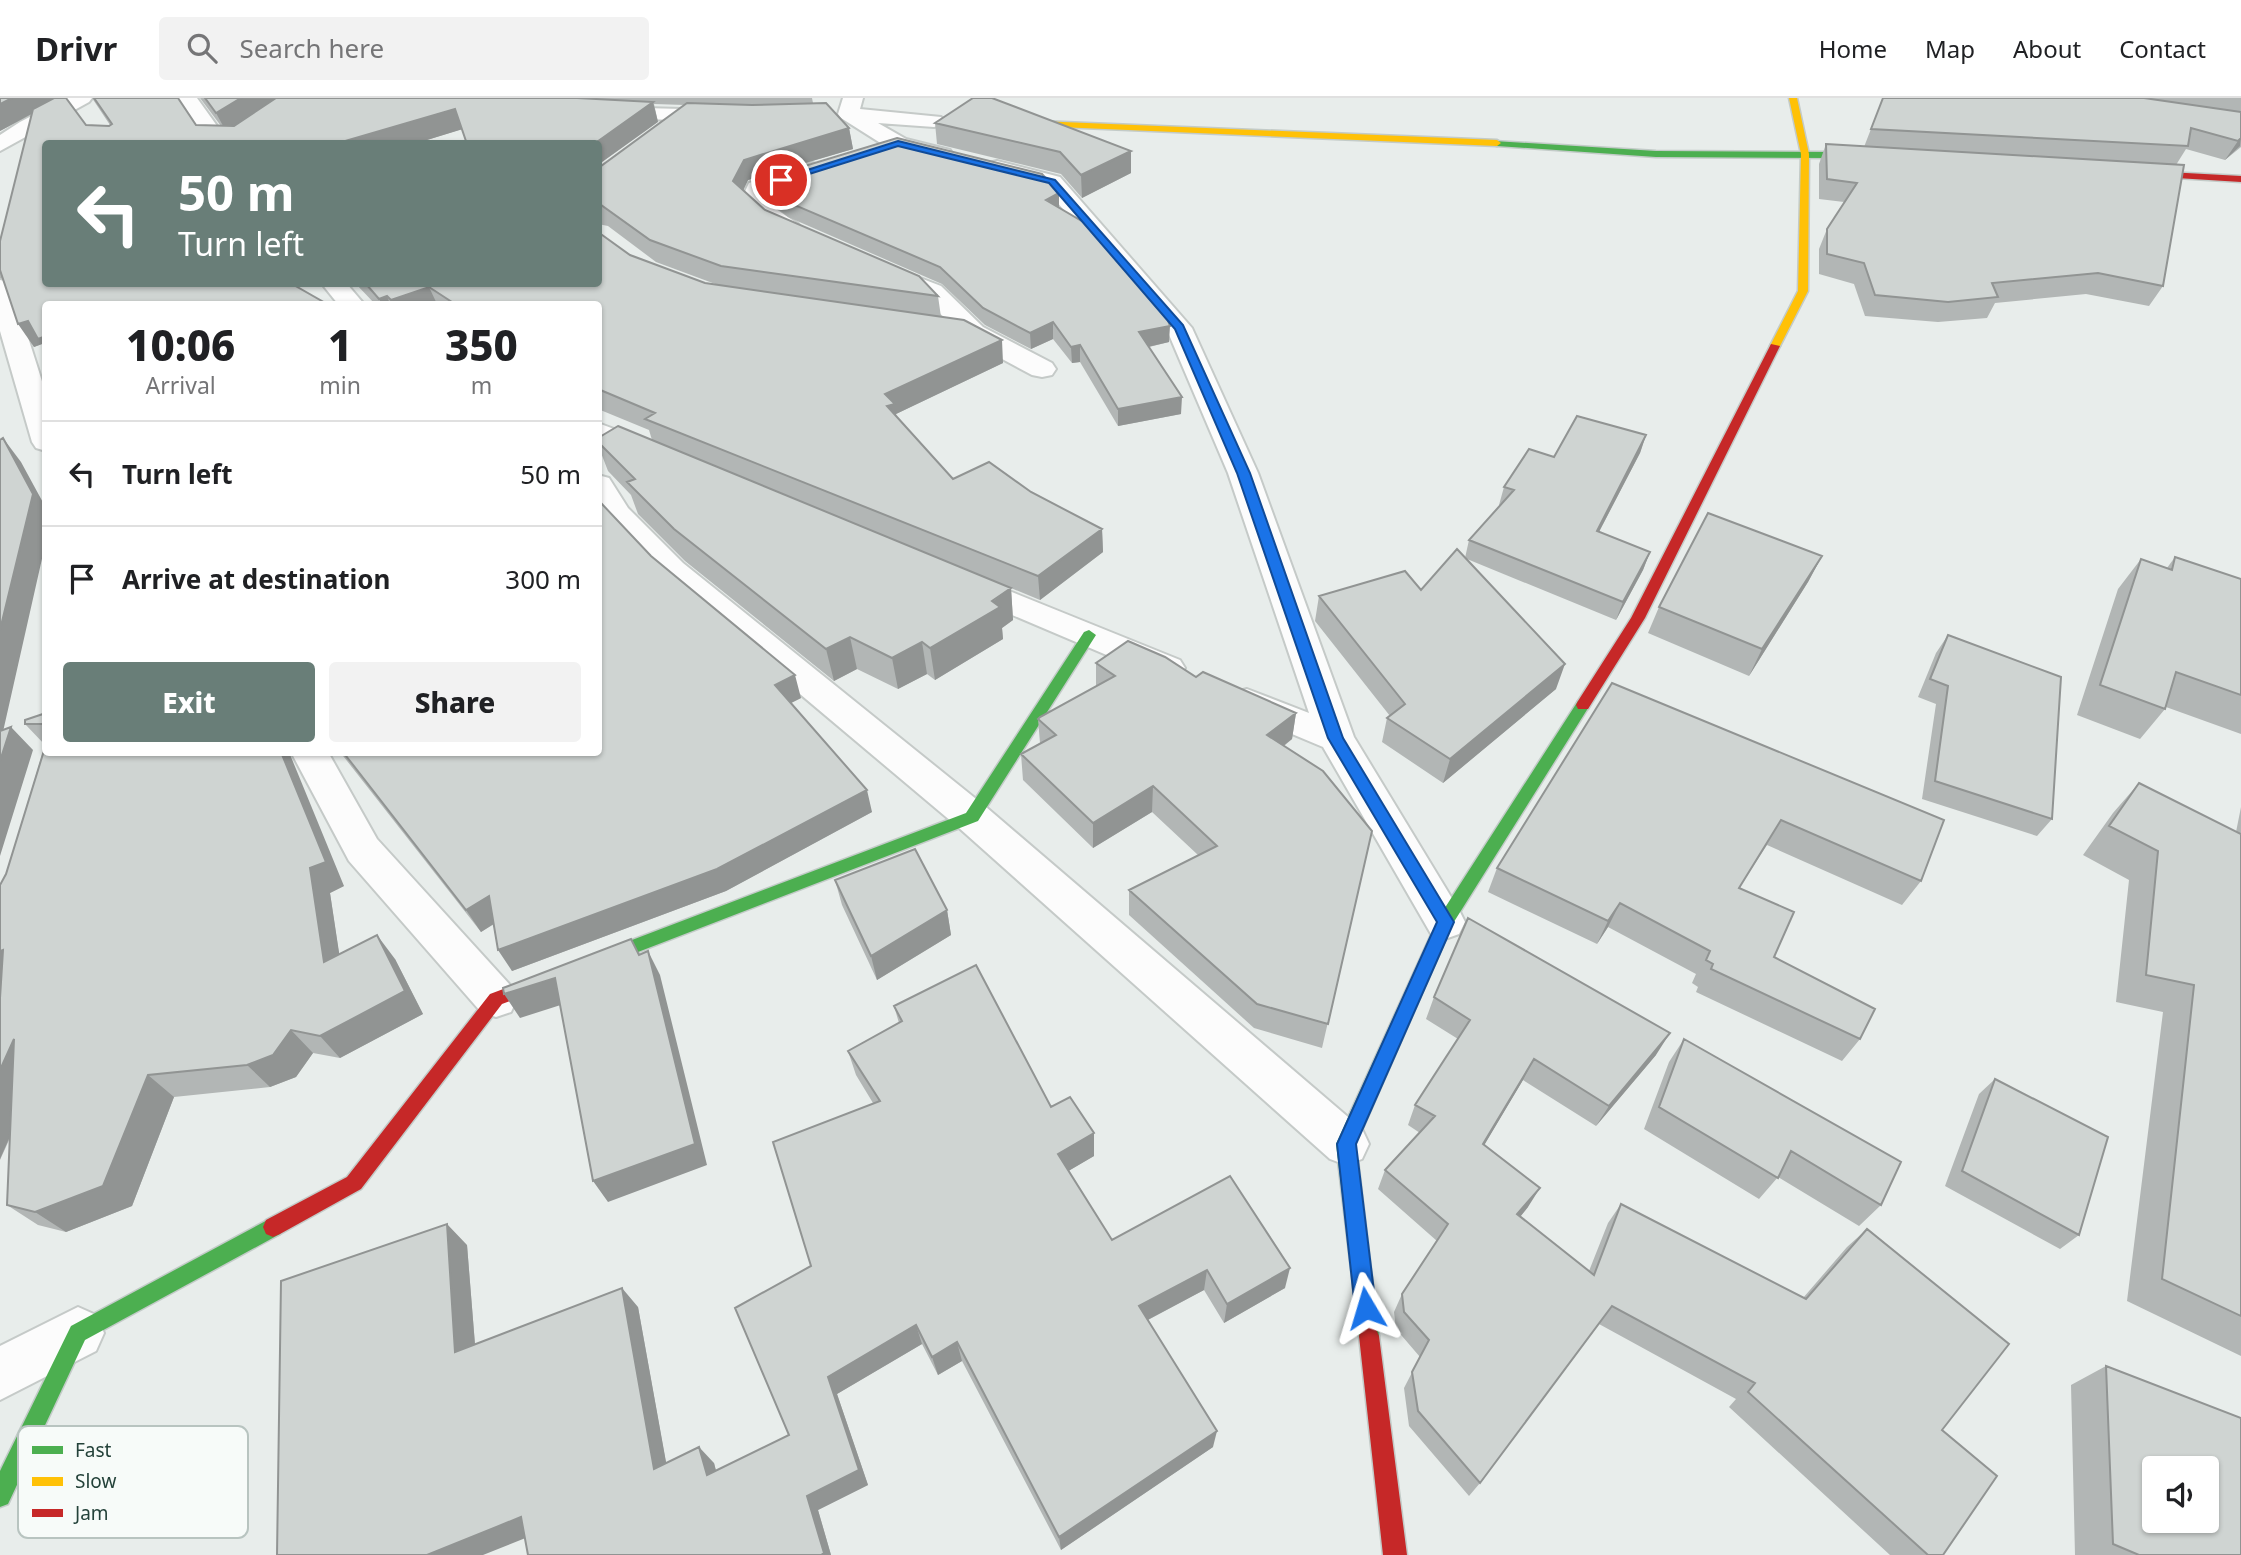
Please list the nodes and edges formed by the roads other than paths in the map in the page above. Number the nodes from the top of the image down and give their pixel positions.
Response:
1 (187, 98) edge
2 (1793, 98) edge
3 (83, 104) edge
4 (841, 109) edge
5 (580, 111) edge
6 (685, 116) junction
7 (744, 117) edge
8 (934, 121) edge
9 (1039, 124) edge
10 (664, 132) edge
11 (229, 140) edge
12 (0, 145) edge
13 (1805, 154) junction
14 (1846, 156) edge
15 (834, 164) edge
16 (2118, 172) edge
17 (2241, 180) edge
18 (817, 241) edge
19 (868, 263) edge
20 (0, 287) edge
21 (337, 287) edge
22 (348, 301) edge
23 (934, 327) edge
24 (974, 333) junction
25 (1042, 369) dead end
26 (42, 429) edge
27 (602, 433) edge
28 (687, 467) edge
29 (604, 506) edge
30 (939, 572) edge
31 (1089, 635) junction
32 (1336, 738) junction
33 (311, 756) edge
34 (972, 817) junction
35 (1445, 922) junction
36 (496, 999) junction
37 (1346, 1144) junction
38 (78, 1333) junction
39 (0, 1374) edge
40 (33, 1426) edge
41 (18, 1458) edge
42 (0, 1496) edge
43 (1395, 1555) edge

1 - 11 street
2 - 13 street
3 - 12 street
4 - 8 street
4 - 32 street
5 - 6 street
6 - 7 street
6 - 10 street
9 - 13 street
13 - 14 street
13 - 35 street
15 - 18 street
16 - 17 street
19 - 24 street
20 - 26 street
21 - 22 street
23 - 24 street
24 - 25 street
27 - 28 street
29 - 34 street
30 - 31 street
31 - 32 street
31 - 34 street
32 - 35 street
33 - 36 street
34 - 36 street
34 - 37 street
35 - 37 street
36 - 38 street
37 - 43 street
38 - 39 street
38 - 40 street
41 - 42 street

